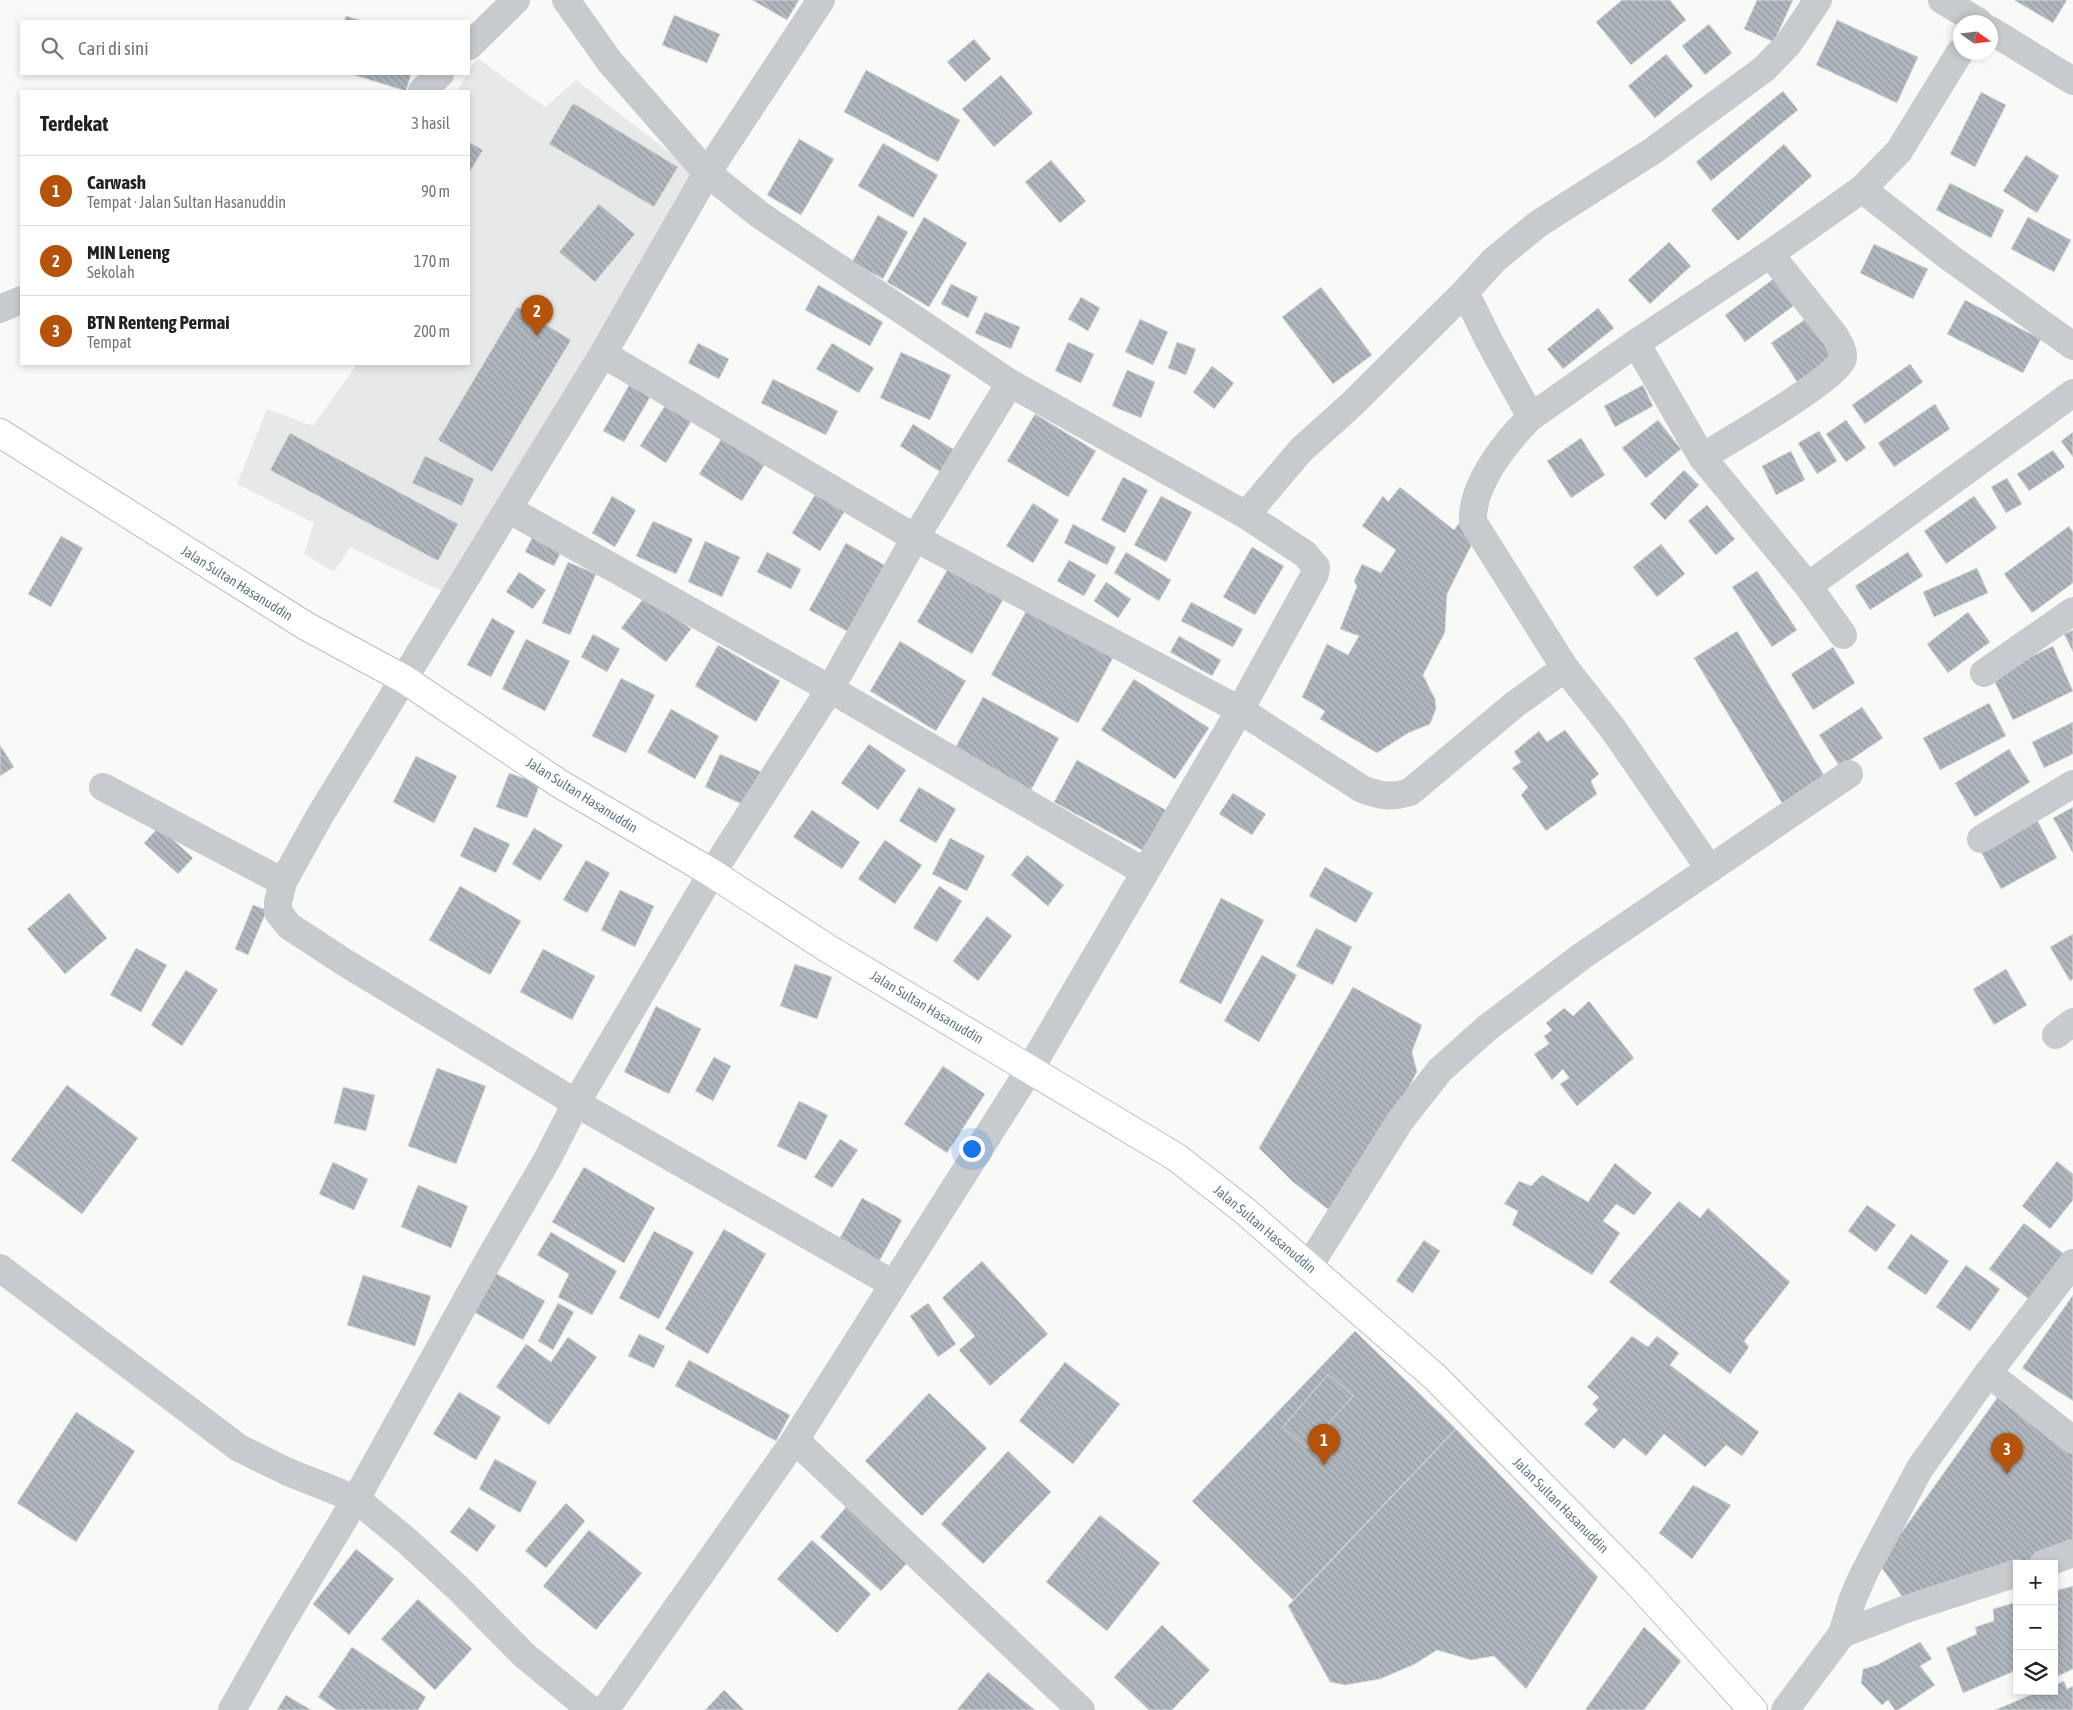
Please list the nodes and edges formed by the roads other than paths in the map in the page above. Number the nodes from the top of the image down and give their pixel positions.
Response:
1 (516, 0) edge
2 (566, 0) edge
3 (821, 0) edge
4 (1818, 0) edge
5 (1942, 0) edge
6 (1967, 15) edge
7 (1998, 35) edge
8 (470, 45) edge
9 (1955, 60) edge
10 (439, 75) edge
11 (2073, 80) edge
12 (423, 90) edge
13 (706, 173) junction
14 (1862, 190) junction
15 (1770, 254) junction
16 (1465, 292) junction
17 (20, 300) edge
18 (0, 309) edge
19 (1636, 343) junction
20 (2073, 346) edge
21 (603, 354) junction
22 (1010, 383) junction
23 (2073, 393) edge
24 (1531, 417) junction
25 (0, 433) edge
26 (1702, 458) junction
27 (508, 509) junction
28 (1246, 515) junction
29 (915, 538) junction
30 (1808, 586) junction
31 (2073, 611) edge
32 (1843, 635) dead end
33 (1565, 668) junction
34 (1984, 673) dead end
35 (404, 679) junction
36 (830, 689) junction
37 (1240, 710) junction
38 (1849, 774) dead end
39 (2073, 784) edge
40 (103, 787) dead end
41 (1981, 839) dead end
42 (1709, 868) junction
43 (1145, 872) junction
44 (712, 873) junction
45 (283, 882) junction
46 (1030, 1069) junction
47 (576, 1103) junction
48 (2073, 1263) edge
49 (1309, 1266) junction
50 (0, 1268) edge
51 (893, 1284) junction
52 (1988, 1373) junction
53 (795, 1440) junction
54 (2073, 1440) edge
55 (356, 1499) junction
56 (2073, 1553) edge
57 (2054, 1560) edge
58 (2013, 1574) edge
59 (1842, 1634) junction
60 (232, 1710) edge
61 (591, 1710) edge
62 (605, 1710) edge
63 (1081, 1710) edge
64 (1753, 1710) edge
65 (1785, 1710) edge

1 - 8 street
2 - 13 street
3 - 13 street
4 - 16 street
5 - 6 street
7 - 11 street
9 - 14 street
10 - 12 street
13 - 21 street
13 - 22 street
14 - 15 street
14 - 20 street
15 - 19 street
15 - 26 street
16 - 24 street
16 - 28 street
17 - 18 street
19 - 24 street
19 - 26 street
21 - 27 street
21 - 29 street
22 - 28 street
22 - 29 street
23 - 30 street
24 - 33 street
25 - 35 main road, Jalan Sultan Hasanuddin
26 - 30 street
27 - 35 street
27 - 36 street
28 - 37 street
29 - 36 street
29 - 37 street
30 - 32 street
31 - 34 street
33 - 37 street
33 - 42 street
35 - 44 main road, Jalan Sultan Hasanuddin
35 - 45 street
36 - 43 street
36 - 44 street
37 - 43 street
38 - 42 street
39 - 41 street
40 - 45 street
42 - 49 street
43 - 46 street
44 - 46 main road, Jalan Sultan Hasanuddin
44 - 47 street
45 - 47 street
46 - 49 main road, Jalan Sultan Hasanuddin
46 - 51 street
47 - 51 street
47 - 55 street
48 - 52 street
49 - 64 main road, Jalan Sultan Hasanuddin
50 - 55 street
51 - 53 street
52 - 54 street
52 - 59 street
53 - 62 street
53 - 63 street
55 - 60 street
55 - 61 street
56 - 57 street
58 - 59 street
59 - 65 street

